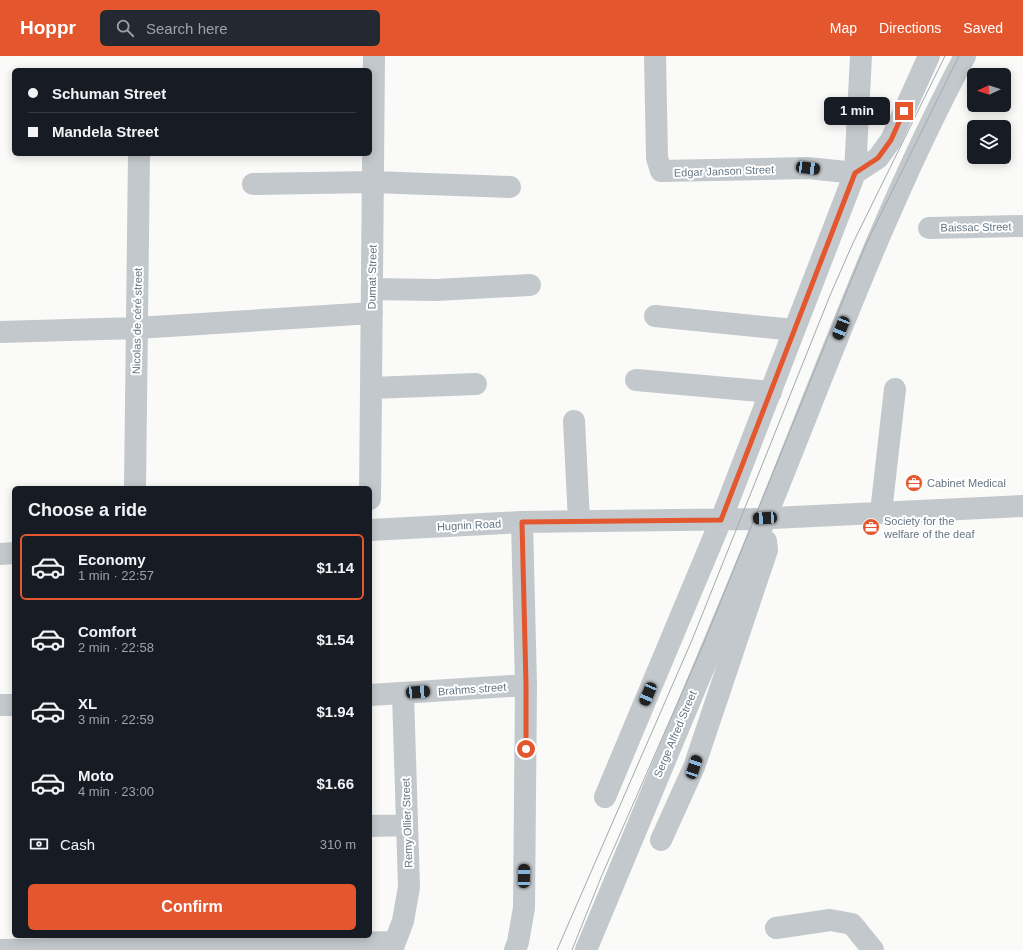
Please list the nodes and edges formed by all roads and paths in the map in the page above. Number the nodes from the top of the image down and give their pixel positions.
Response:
1 (374, 56) edge
2 (655, 56) edge
3 (861, 56) edge
4 (929, 56) edge
5 (965, 56) edge
6 (139, 156) edge
7 (855, 173) junction
8 (373, 182) junction
9 (253, 184) dead end
10 (510, 186) dead end
11 (1023, 226) edge
12 (929, 228) dead end
13 (530, 285) dead end
14 (372, 289) junction
15 (372, 314) junction
16 (655, 316) dead end
17 (137, 328) junction
18 (794, 330) junction
19 (0, 332) edge
20 (636, 380) dead end
21 (476, 384) dead end
22 (371, 388) junction
23 (895, 389) dead end
24 (771, 392) junction
25 (574, 421) dead end
26 (135, 486) edge
27 (370, 486) edge
28 (1023, 506) edge
29 (881, 512) junction
30 (721, 520) junction
31 (579, 521) junction
32 (522, 522) junction
33 (762, 526) junction
34 (372, 530) edge
35 (12, 553) edge
36 (0, 554) edge
37 (526, 685) junction
38 (403, 694) junction
39 (372, 695) edge
40 (0, 705) edge
41 (12, 705) edge
42 (605, 797) dead end
43 (407, 825) junction
44 (372, 826) edge
45 (661, 840) dead end
46 (776, 928) dead end
47 (42, 945) edge
48 (394, 946) edge
49 (0, 950) edge
50 (515, 950) edge
51 (586, 950) edge
52 (873, 950) edge

1 - 8 street, Dumat Street
2 - 7 street, Edgar Janson Street
3 - 7 street
4 - 7 street
5 - 33 street, Serge Alfred Street
6 - 17 street, Nicolas de céré street
7 - 18 street
8 - 9 street
8 - 10 street
8 - 14 street, Dumat Street
11 - 12 street, Baissac Street
13 - 14 street
14 - 15 street, Dumat Street
15 - 17 street
15 - 22 street, Dumat Street
16 - 18 street
17 - 19 street
17 - 26 street, Nicolas de céré street
18 - 24 street
20 - 24 street
21 - 22 street
22 - 27 street, Dumat Street
23 - 29 street
24 - 30 street
25 - 31 street
28 - 29 street, Hugnin Road
29 - 33 street, Hugnin Road
30 - 31 street, Hugnin Road
30 - 33 street, Hugnin Road
30 - 42 street
31 - 32 street, Hugnin Road
32 - 34 street, Hugnin Road
32 - 37 street
33 - 45 street
33 - 51 street, Serge Alfred Street
35 - 36 street
37 - 38 street, Brahms street
37 - 50 street
38 - 39 street, Brahms street
38 - 43 street, Remy Ollier Street
40 - 41 street
43 - 44 street
43 - 48 street, Remy Ollier Street
46 - 52 street
47 - 48 street
47 - 49 street

